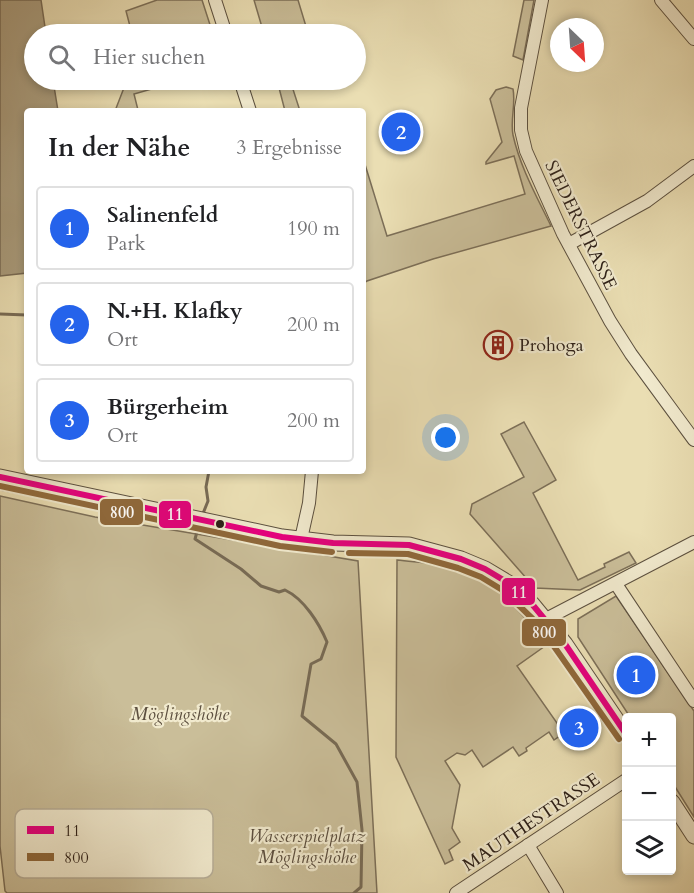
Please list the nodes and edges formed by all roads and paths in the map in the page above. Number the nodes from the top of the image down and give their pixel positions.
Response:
1 (215, 0) edge
2 (542, 0) edge
3 (661, 0) edge
4 (223, 24) edge
5 (694, 39) edge
6 (243, 90) edge
7 (249, 108) edge
8 (694, 166) edge
9 (569, 244) junction
10 (694, 440) edge
11 (312, 474) edge
12 (0, 477) edge
13 (301, 539) junction
14 (694, 542) edge
15 (616, 584) junction
16 (546, 619) junction
17 (694, 700) edge
18 (622, 727) edge
19 (622, 783) edge
20 (676, 808) edge
21 (694, 836) edge
22 (528, 844) junction
23 (456, 893) edge
24 (557, 893) edge

1 - 4 street
2 - 9 street, SIEDERSTRASSE
3 - 5 street
6 - 7 street
8 - 9 street
9 - 10 street, SIEDERSTRASSE
11 - 13 street
12 - 13 street
13 - 16 street
14 - 15 street
15 - 16 street
15 - 17 street
16 - 18 street
19 - 22 street, MAUTHESTRASSE
20 - 21 street
22 - 23 street, MAUTHESTRASSE
22 - 24 street

